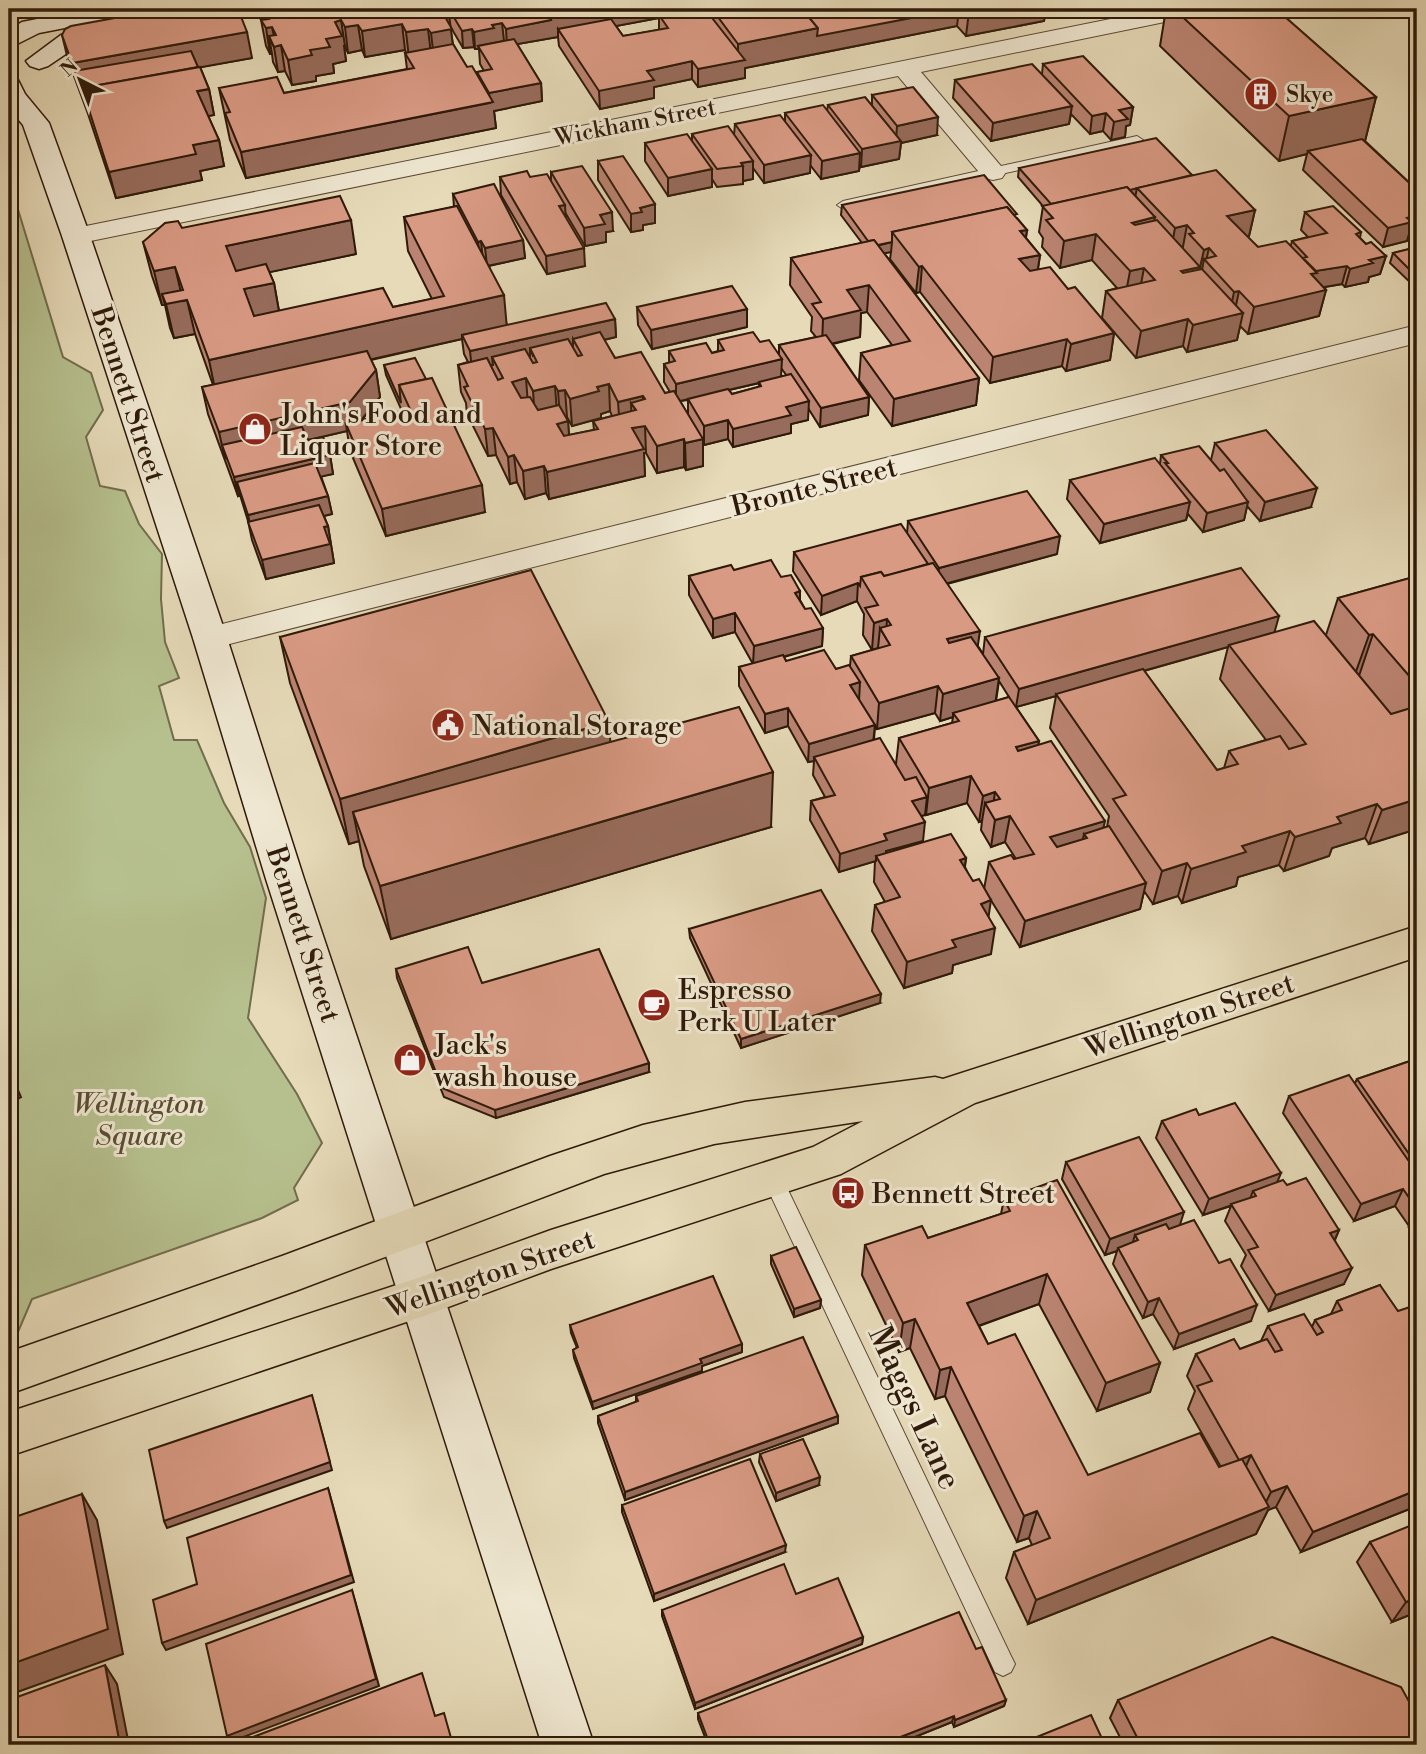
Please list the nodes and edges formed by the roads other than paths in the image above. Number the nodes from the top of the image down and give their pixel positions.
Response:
1 (1194, 9) edge
2 (169, 10) edge
3 (21, 25) edge
4 (904, 68) junction
5 (43, 77) junction
6 (9, 86) edge
7 (36, 123) junction
8 (1138, 140) edge
9 (993, 172) junction
10 (843, 205) edge
11 (76, 236) junction
12 (1417, 334) edge
13 (210, 638) junction
14 (1417, 941) edge
15 (961, 1090) junction
16 (772, 1177) junction
17 (400, 1231) junction
18 (421, 1297) junction
19 (9, 1373) edge
20 (9, 1434) edge
21 (1003, 1664) dead end
22 (569, 1745) edge

1 - 4 street, Wickham Street
2 - 3 main road
2 - 5 main road
3 - 5 main road
4 - 9 street
4 - 11 street, Wickham Street
5 - 7 main road
6 - 7 main road, Bennett Street
7 - 11 main road, Bennett Street
8 - 9 lane
9 - 10 lane
11 - 13 main road, Bennett Street
12 - 13 street, Bronte Street
13 - 17 main road, Bennett Street
14 - 15 main road, Wellington Street
15 - 16 main road, Wellington Street
15 - 17 main road, Wellington Street
16 - 18 main road, Wellington Street
16 - 21 lane, Maggs Lane
17 - 18 main road, Bennett Street
17 - 19 main road, Wellington Street
18 - 20 main road, Wellington Street
18 - 22 main road, Bennett Street

